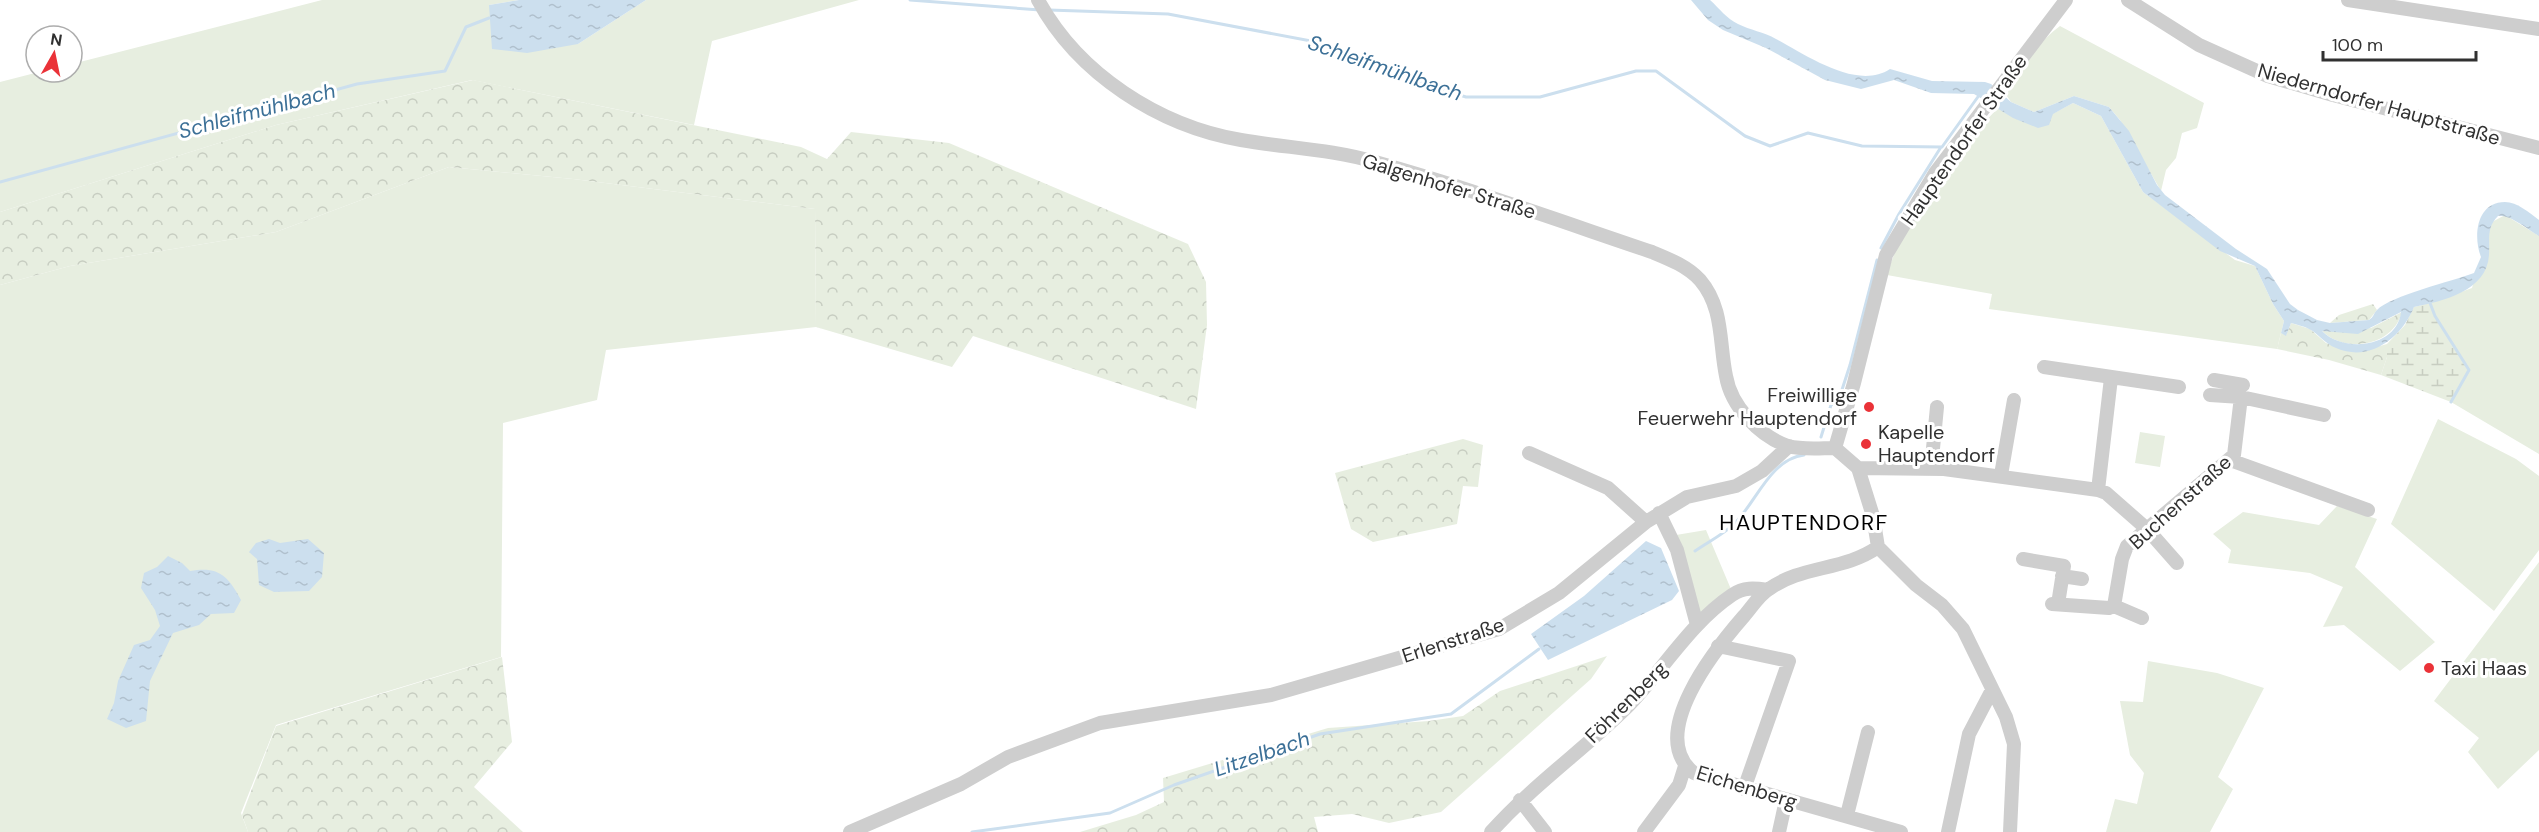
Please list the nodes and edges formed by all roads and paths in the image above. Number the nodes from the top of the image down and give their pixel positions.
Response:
1 (2066, 0) edge
2 (2128, 0) edge
3 (2348, 0) edge
4 (1039, 2) edge
5 (2539, 29) edge
6 (2539, 148) edge
7 (2044, 367) dead end
8 (2111, 378) junction
9 (2214, 380) dead end
10 (2179, 387) dead end
11 (2242, 391) junction
12 (2210, 395) dead end
13 (2014, 400) dead end
14 (1937, 407) dead end
15 (2324, 415) dead end
16 (1788, 446) junction
17 (1834, 448) junction
18 (1529, 453) dead end
19 (2230, 460) junction
20 (1858, 468) junction
21 (1931, 469) junction
22 (2001, 475) junction
23 (2098, 490) junction
24 (2368, 510) dead end
25 (1659, 513) junction
26 (1646, 522) junction
27 (2147, 529) junction
28 (1878, 547) junction
29 (2023, 559) dead end
30 (2177, 563) dead end
31 (2062, 576) junction
32 (2082, 579) dead end
33 (1767, 590) junction
34 (2114, 606) junction
35 (2142, 618) dead end
36 (1697, 625) junction
37 (1718, 646) junction
38 (1992, 690) junction
39 (1868, 732) dead end
40 (1685, 766) junction
41 (1744, 789) junction
42 (1520, 800) junction
43 (1786, 800) junction
44 (1847, 815) junction
45 (850, 832) edge
46 (1491, 832) edge
47 (1545, 832) edge
48 (1644, 832) edge
49 (1779, 832) edge
50 (1901, 832) edge
51 (1948, 832) edge
52 (2010, 832) edge

1 - 17 street, Hauptendorfer Straße
2 - 6 street, Niederndorfer Hauptstraße
3 - 5 street
4 - 16 street, Galgenhofer Straße
7 - 8 street
8 - 10 street
8 - 23 street
9 - 11 street
11 - 12 street
11 - 15 street
11 - 19 street, Buchenstraße
13 - 22 street
14 - 21 street
16 - 17 street
16 - 25 street, Erlenstraße
17 - 20 street
18 - 26 street
19 - 24 street
19 - 27 street, Buchenstraße
20 - 21 street
20 - 28 street
21 - 22 street
22 - 23 street
23 - 27 street
25 - 26 street, Erlenstraße
25 - 36 street
26 - 45 street, Erlenstraße
27 - 30 street
27 - 34 street, Buchenstraße
28 - 33 street, Eichenberg
28 - 38 street
29 - 31 street
31 - 32 street
31 - 34 street
33 - 36 street, Föhrenberg
33 - 37 street, Eichenberg
34 - 35 street
36 - 42 street, Föhrenberg
37 - 40 street, Eichenberg
37 - 41 street
38 - 51 street
38 - 52 street
39 - 44 street
40 - 41 street, Eichenberg
40 - 48 street
41 - 43 street, Eichenberg
42 - 46 street, Föhrenberg
42 - 47 street
43 - 44 street, Eichenberg
43 - 49 street
44 - 50 street, Eichenberg

